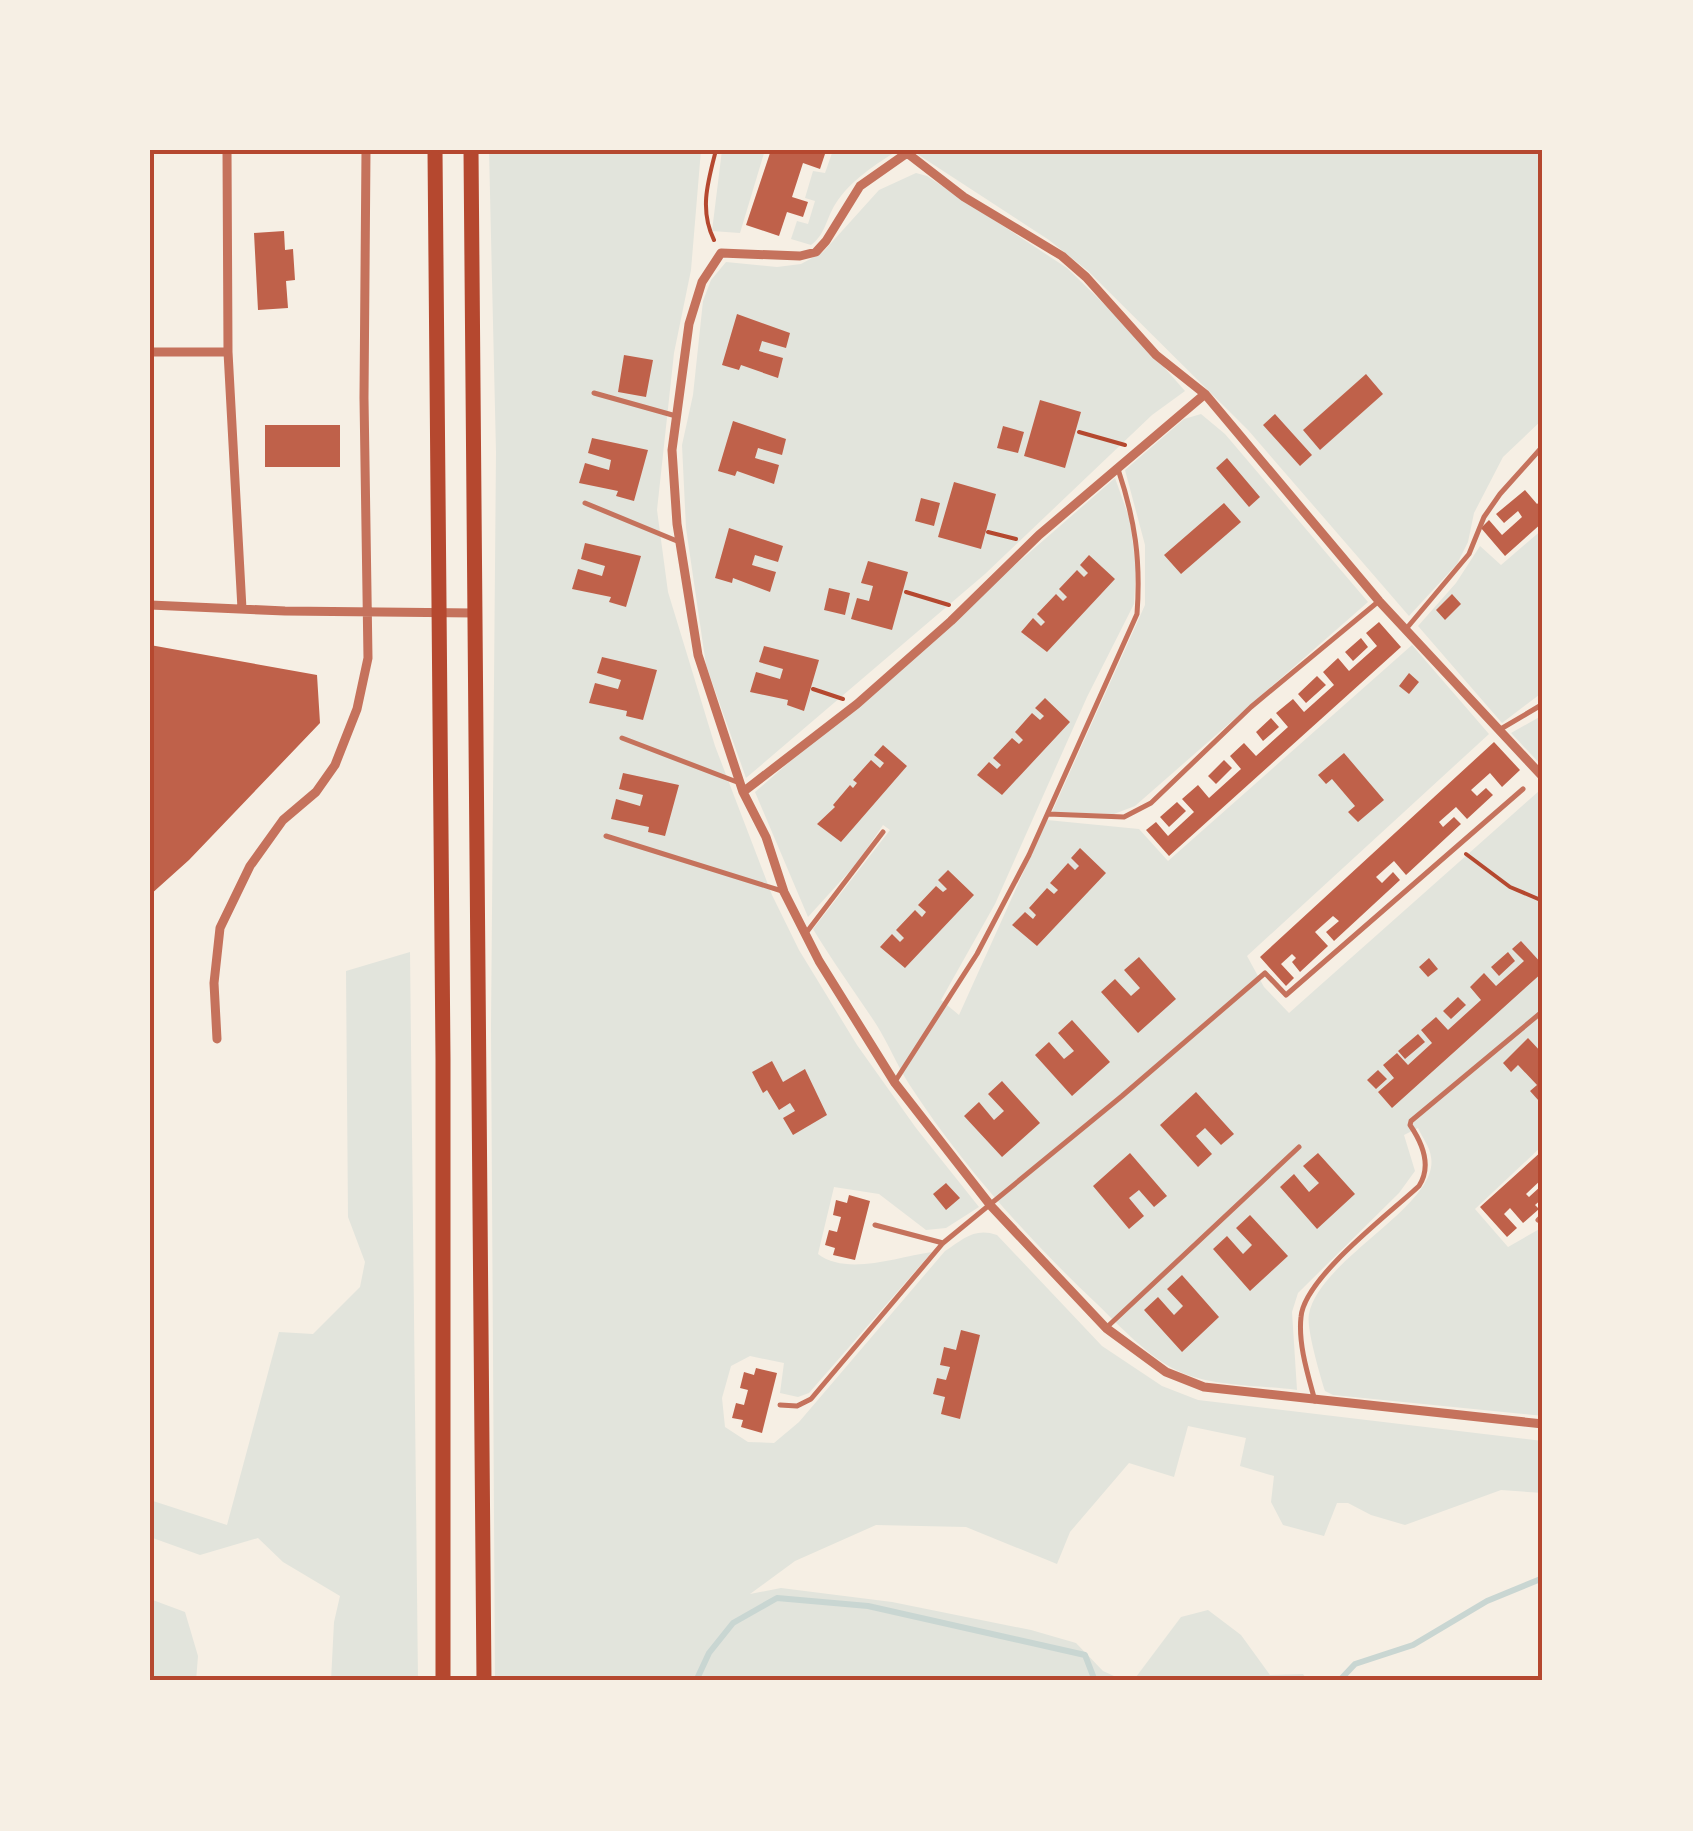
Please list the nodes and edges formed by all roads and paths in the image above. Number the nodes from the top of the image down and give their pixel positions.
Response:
1 (227, 150) edge
2 (366, 150) edge
3 (434, 150) edge
4 (471, 150) edge
5 (716, 150) edge
6 (721, 254) junction
7 (150, 352) edge
8 (228, 352) junction
9 (594, 393) dead end
10 (1204, 394) junction
11 (679, 417) junction
12 (1079, 432) dead end
13 (1543, 446) edge
14 (1139, 449) junction
15 (1117, 468) junction
16 (585, 504) dead end
17 (988, 532) dead end
18 (680, 542) junction
19 (1030, 543) junction
20 (906, 592) dead end
21 (1379, 601) junction
22 (150, 605) edge
23 (242, 609) junction
24 (964, 609) junction
25 (365, 611) junction
26 (438, 613) junction
27 (474, 613) junction
28 (1406, 629) junction
29 (814, 689) dead end
30 (857, 704) junction
31 (1543, 704) edge
32 (1499, 730) junction
33 (622, 738) dead end
34 (1543, 777) edge
35 (742, 787) junction
36 (1523, 789) dead end
37 (1048, 814) junction
38 (883, 832) dead end
39 (606, 836) dead end
40 (1456, 846) junction
41 (784, 892) junction
42 (1543, 901) edge
43 (806, 933) junction
44 (1543, 1011) edge
45 (217, 1039) dead end
46 (895, 1083) junction
47 (1299, 1147) dead end
48 (991, 1206) junction
49 (876, 1225) dead end
50 (943, 1243) junction
51 (1106, 1328) junction
52 (1315, 1402) junction
53 (780, 1406) dead end
54 (1543, 1424) edge
55 (443, 1681) edge
56 (484, 1681) edge

1 - 8 street
2 - 25 street
3 - 26 highway
4 - 27 highway
5 - 6 path
6 - 10 street
6 - 11 street
7 - 8 street
8 - 23 street
9 - 11 lane
10 - 14 street
10 - 21 street
11 - 18 street
12 - 14 path
13 - 28 lane
14 - 15 street
15 - 19 street
15 - 37 lane
16 - 18 lane
17 - 19 path
18 - 35 street
19 - 24 street
20 - 24 path
21 - 28 street
21 - 37 lane
22 - 23 street
23 - 25 street
24 - 30 street
25 - 26 street
25 - 45 street
26 - 27 street
26 - 55 highway
27 - 56 highway
28 - 32 street
29 - 30 path
30 - 35 street
31 - 32 lane
32 - 34 street
33 - 35 lane
35 - 41 street
36 - 40 lane
37 - 46 lane
38 - 43 lane
39 - 41 lane
40 - 42 path
40 - 48 lane
41 - 43 street
43 - 46 street
44 - 52 lane
46 - 48 street
47 - 51 lane
48 - 50 lane
48 - 51 street
49 - 50 lane
50 - 53 lane
51 - 52 street
52 - 54 street

